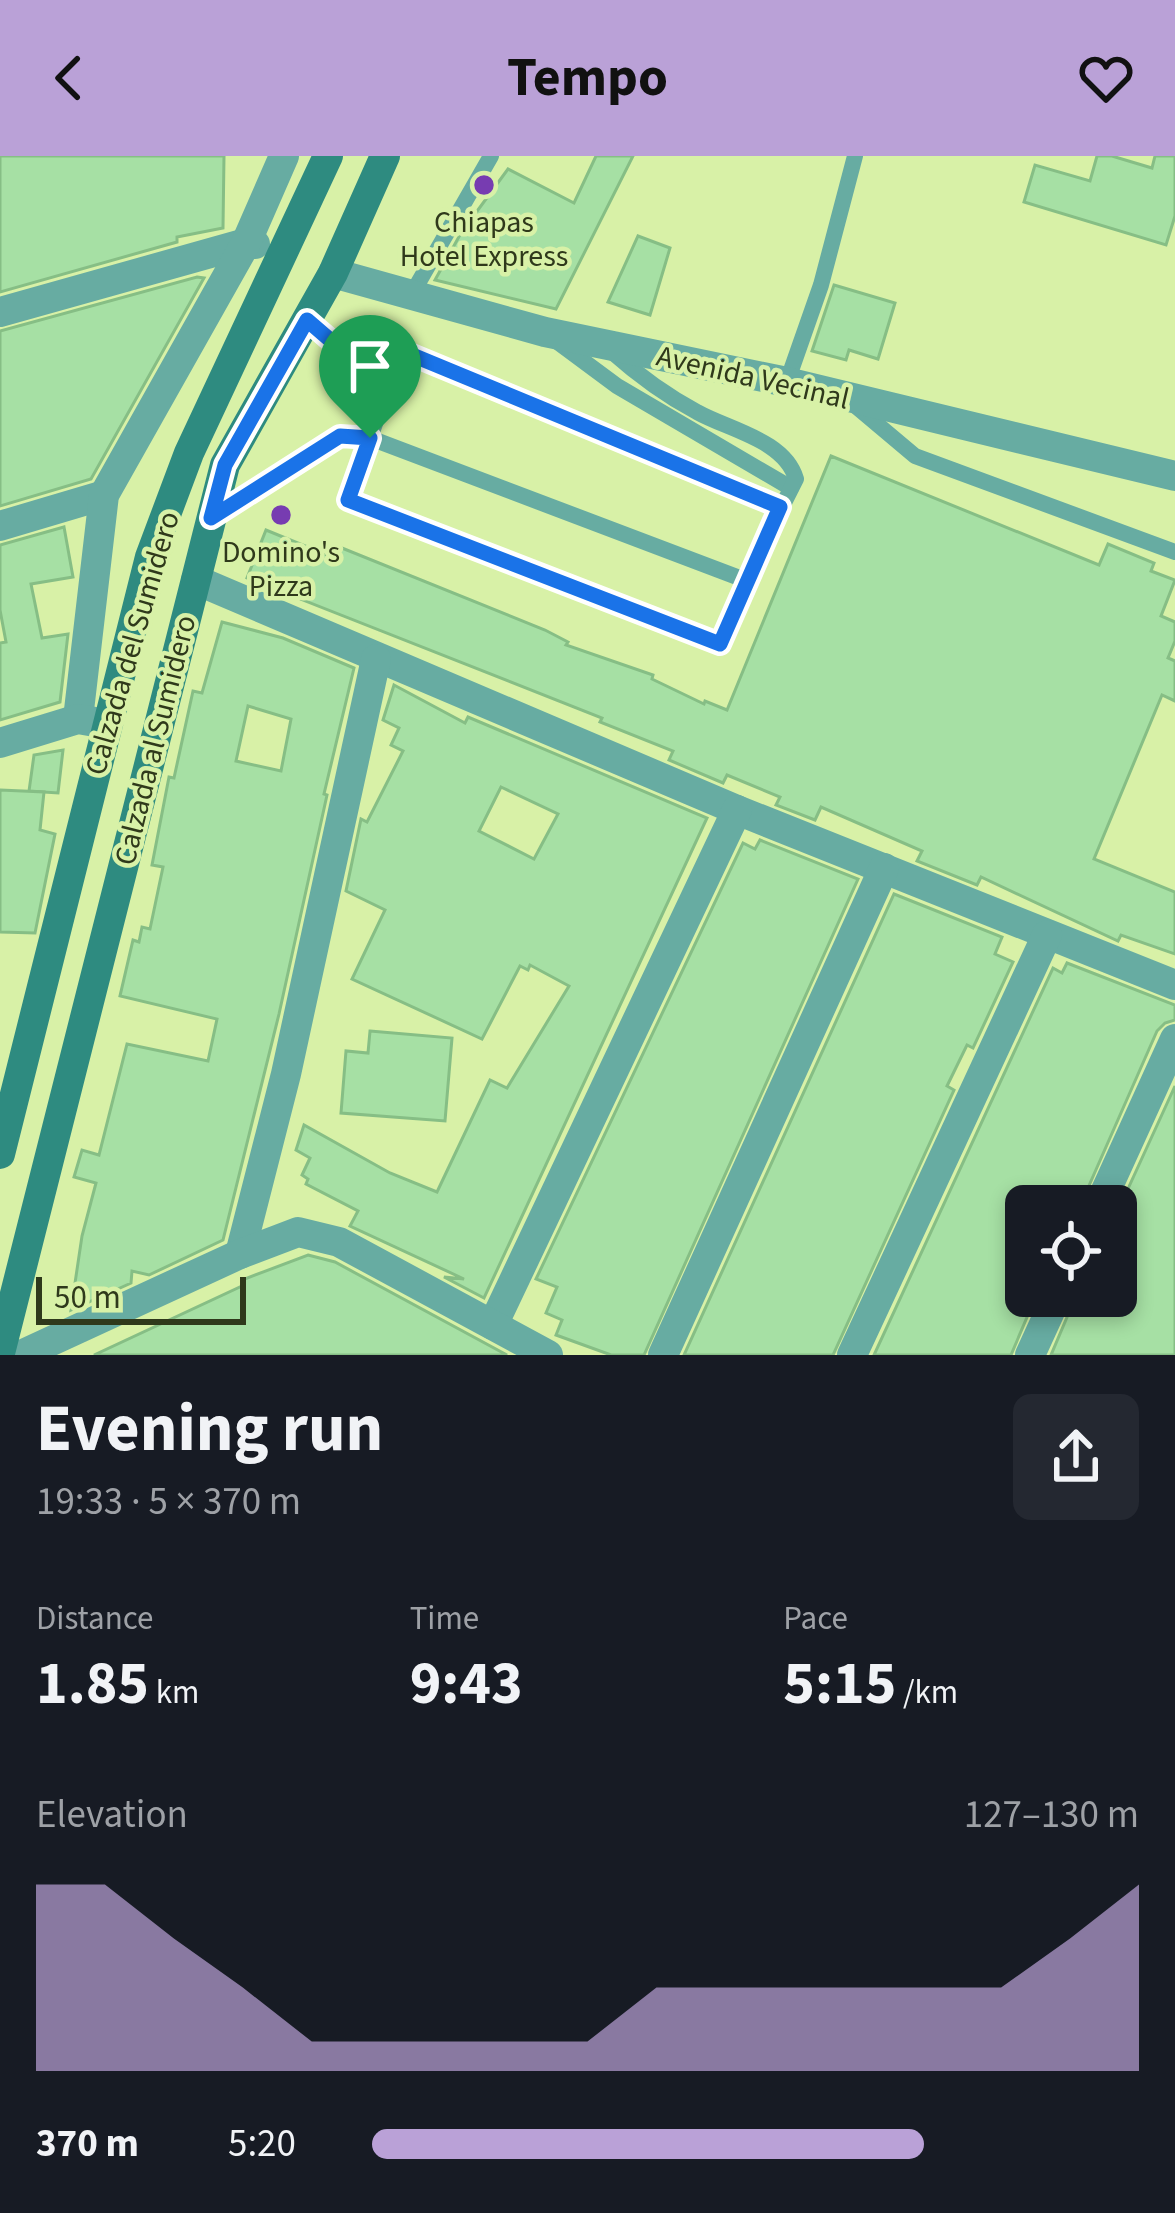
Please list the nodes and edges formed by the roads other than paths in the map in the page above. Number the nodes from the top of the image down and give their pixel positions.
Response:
1 (284, 156) edge
2 (328, 156) edge
3 (385, 156) edge
4 (491, 156) edge
5 (855, 156) edge
6 (246, 243) junction
7 (284, 249) junction
8 (333, 273) junction
9 (413, 292) junction
10 (0, 312) edge
11 (307, 320) junction
12 (545, 332) junction
13 (602, 343) junction
14 (787, 382) junction
15 (387, 389) junction
16 (845, 398) junction
17 (370, 438) junction
18 (1175, 476) edge
19 (791, 488) junction
20 (104, 495) junction
21 (780, 507) junction
22 (211, 518) junction
23 (0, 526) edge
24 (1175, 552) edge
25 (196, 580) junction
26 (745, 580) junction
27 (376, 659) junction
28 (93, 722) junction
29 (0, 743) edge
30 (736, 810) junction
31 (884, 868) junction
32 (1046, 935) junction
33 (1175, 985) edge
34 (37, 1008) junction
35 (84, 1025) junction
36 (1175, 1039) edge
37 (0, 1154) edge
38 (1109, 1185) edge
39 (240, 1254) junction
40 (1047, 1317) edge
41 (493, 1325) junction
42 (0, 1353) edge
43 (21, 1355) edge
44 (548, 1355) edge
45 (663, 1355) edge
46 (852, 1355) edge
47 (1030, 1355) edge

1 - 6 street
2 - 7 main road, Calzada del Sumidero
3 - 8 main road, Calzada al Sumidero
4 - 9 lane
5 - 14 lane
6 - 7 street
6 - 10 street
6 - 20 street
7 - 28 main road, Calzada del Sumidero
8 - 9 street, Avenida Vecinal
8 - 11 main road, Calzada al Sumidero
9 - 12 street, Avenida Vecinal
11 - 15 lane
11 - 22 main road, Calzada al Sumidero
12 - 13 street, Avenida Vecinal
12 - 19 lane
13 - 14 street, Avenida Vecinal
13 - 19 lane
14 - 16 street, Avenida Vecinal
15 - 17 lane
15 - 21 lane
16 - 18 street, Avenida Vecinal
16 - 24 lane
17 - 22 lane
17 - 26 lane
17 - 26 lane
19 - 21 lane
20 - 23 street
20 - 28 street
21 - 26 lane
22 - 25 main road, Calzada al Sumidero
25 - 27 street
25 - 35 main road, Calzada al Sumidero
27 - 30 street
27 - 39 street
28 - 29 street
28 - 34 main road, Calzada del Sumidero
30 - 31 street
30 - 41 street
31 - 32 street
31 - 45 street
32 - 33 street
32 - 46 street
34 - 35 main road
34 - 37 main road, Calzada del Sumidero
35 - 42 main road, Calzada al Sumidero
36 - 38 street
39 - 41 street
39 - 43 street
40 - 47 street
41 - 44 street

